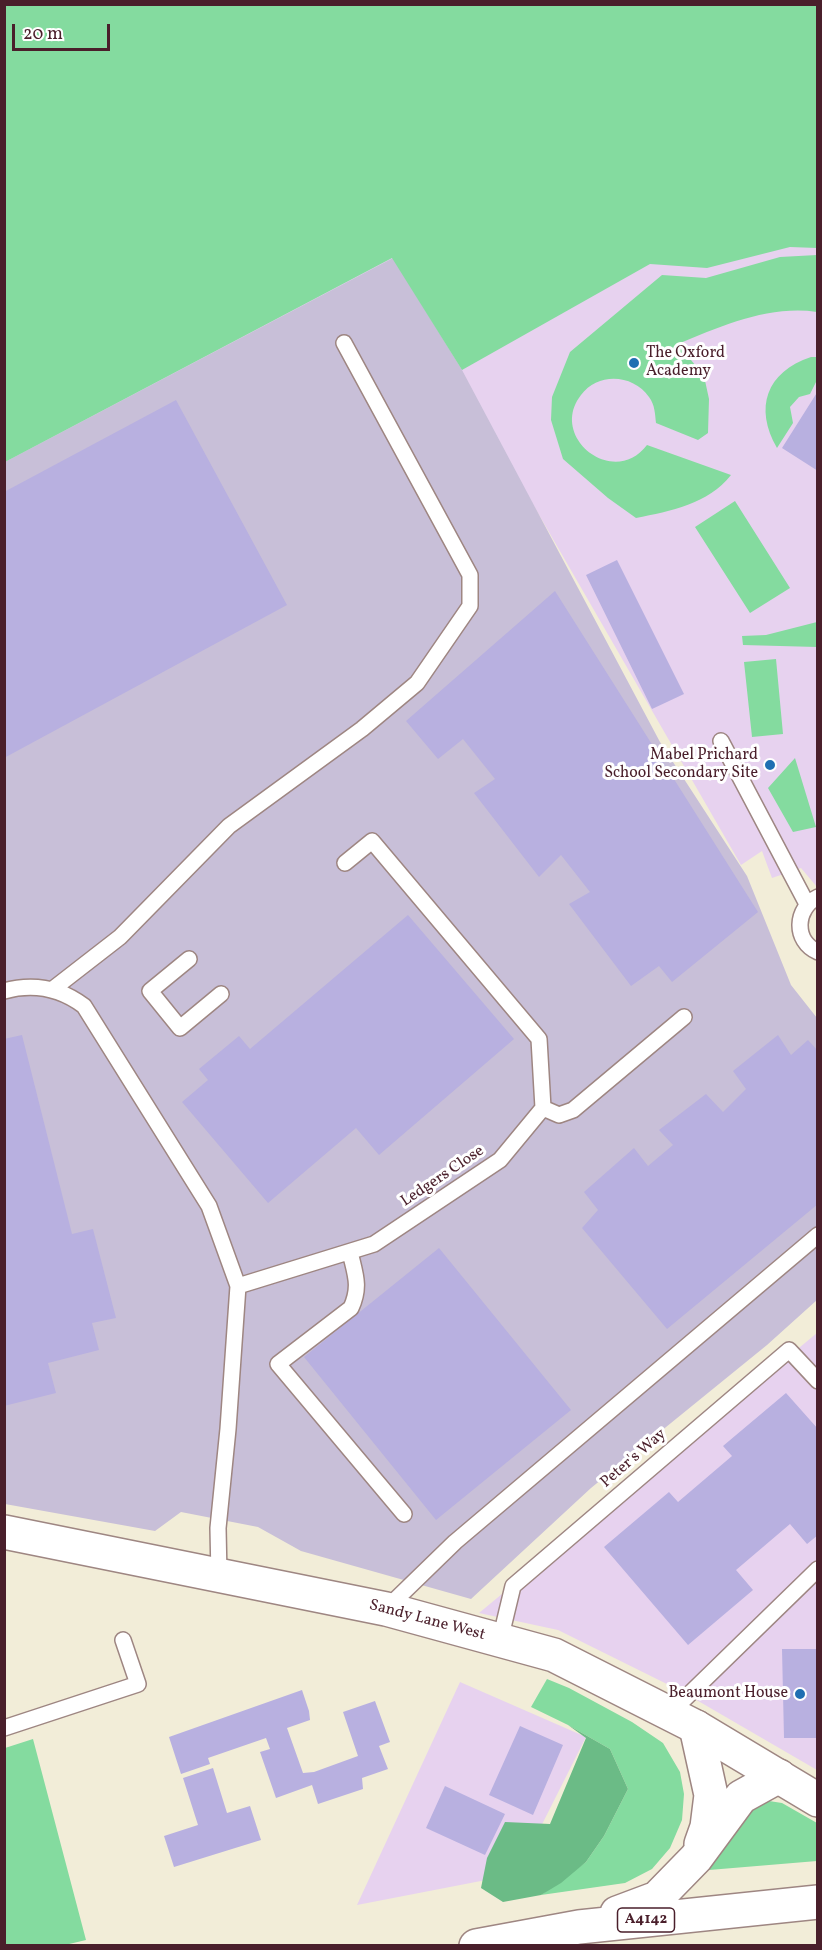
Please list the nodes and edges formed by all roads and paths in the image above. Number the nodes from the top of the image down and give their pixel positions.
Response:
1 (344, 343) dead end
2 (721, 741) dead end
3 (345, 863) dead end
4 (812, 901) edge
5 (818, 952) edge
6 (189, 959) dead end
7 (53, 989) junction
8 (4, 991) edge
9 (221, 994) dead end
10 (684, 1017) dead end
11 (543, 1108) junction
12 (818, 1235) edge
13 (350, 1252) junction
14 (238, 1286) junction
15 (818, 1381) edge
16 (404, 1514) dead end
17 (4, 1532) edge
18 (818, 1569) edge
19 (219, 1576) junction
20 (386, 1608) junction
21 (123, 1640) dead end
22 (500, 1640) junction
23 (683, 1720) junction
24 (4, 1728) edge
25 (779, 1776) junction
26 (818, 1800) edge
27 (696, 1857) junction
28 (818, 1902) edge
29 (579, 1927) junction
30 (476, 1946) edge

1 - 7 lane
2 - 4 lane
3 - 11 lane
4 - 5 lane
6 - 9 lane
7 - 8 lane
7 - 14 lane
10 - 11 lane
11 - 13 lane, Ledgers Close
12 - 20 lane
13 - 14 lane, Ledgers Close
13 - 16 lane
14 - 19 lane
15 - 22 lane, Peter's Way
17 - 19 main road, Sandy Lane West
18 - 23 lane
19 - 20 main road, Sandy Lane West
20 - 22 main road, Sandy Lane West
21 - 24 lane
22 - 23 main road, Sandy Lane West
23 - 25 main road, Sandy Lane West
23 - 27 main road
25 - 26 main road, Sandy Lane West
25 - 27 main road
27 - 29 main road
28 - 29 main road, A4142
29 - 30 main road, A4142

